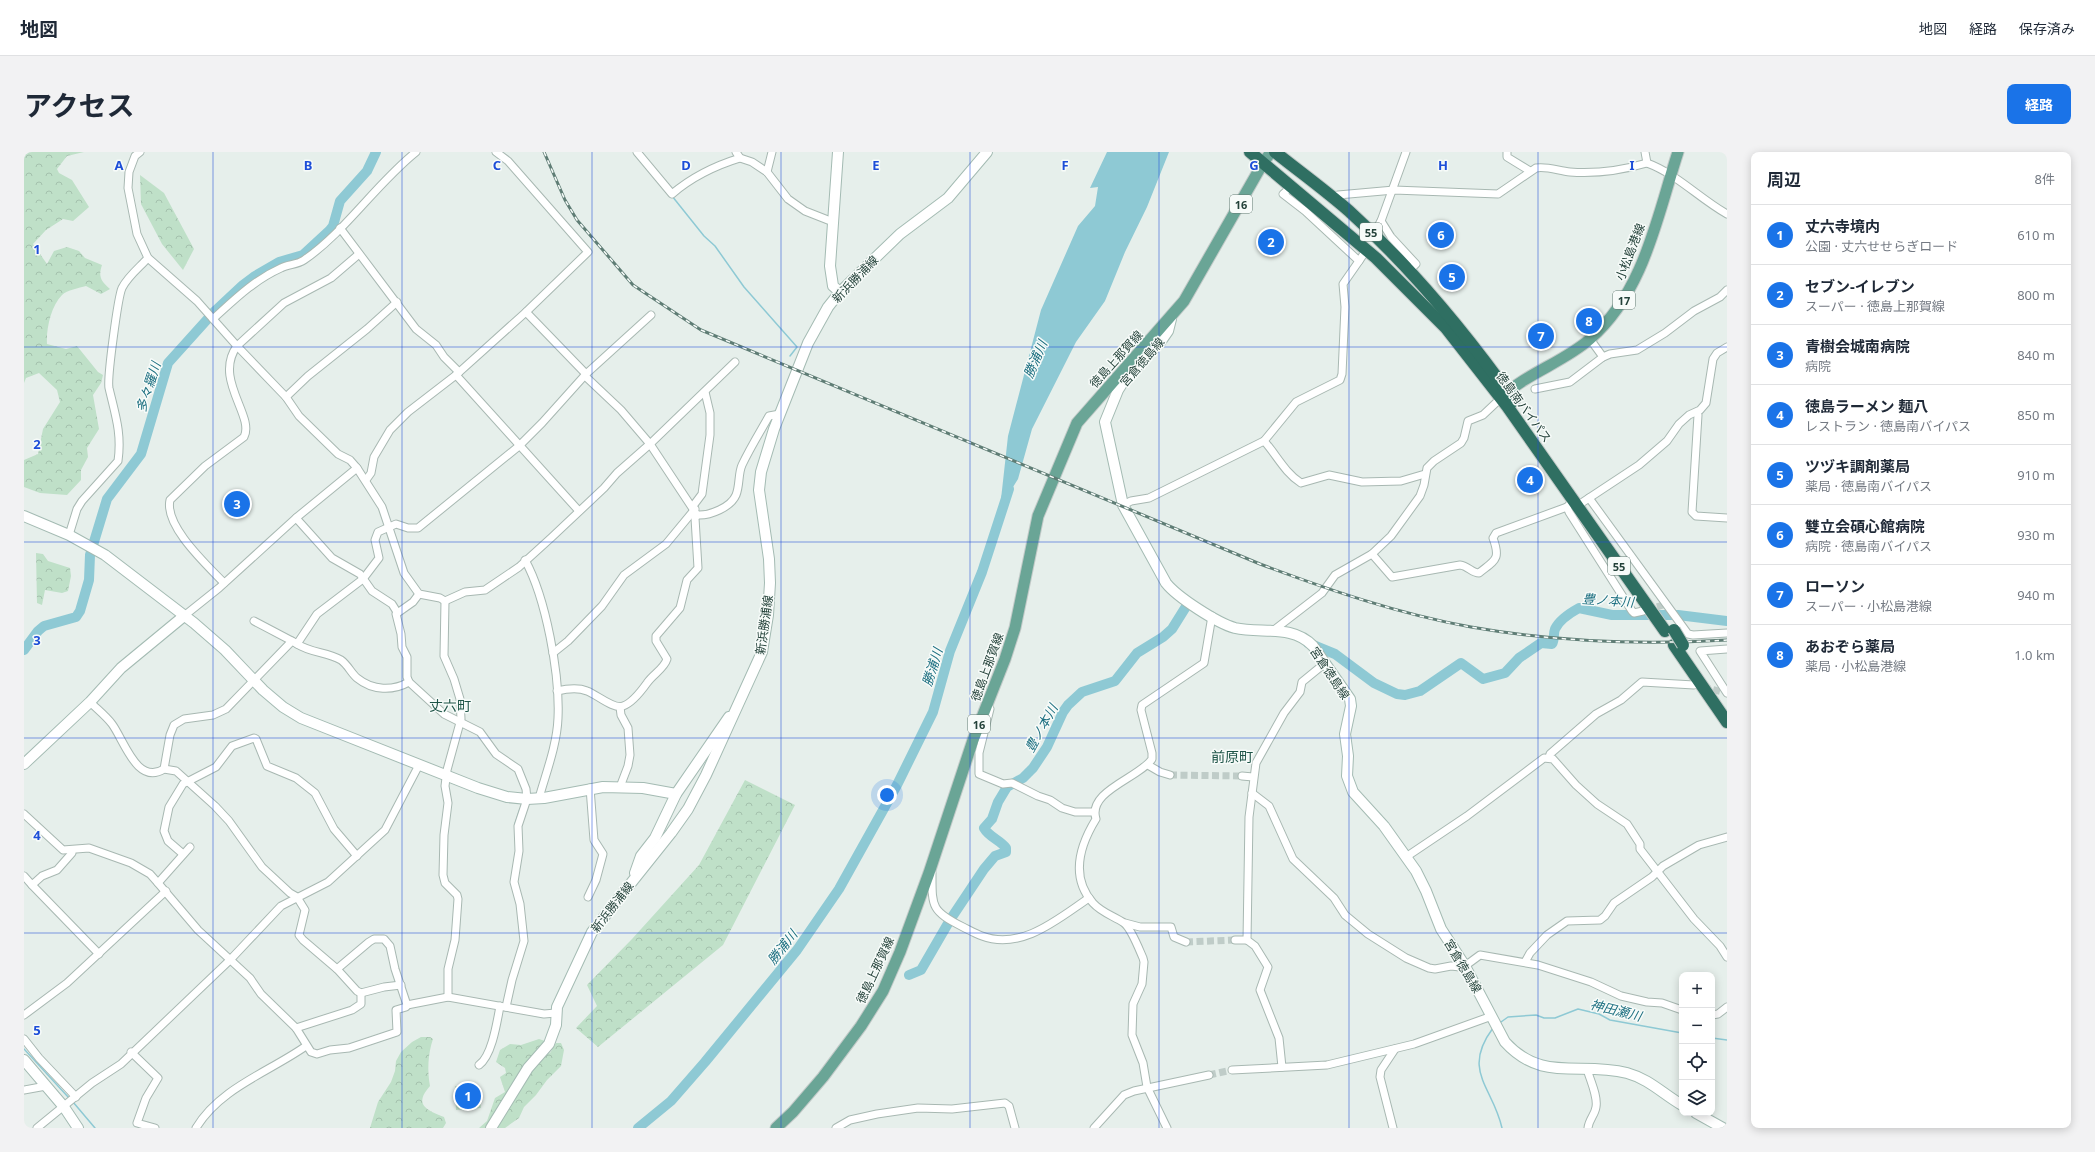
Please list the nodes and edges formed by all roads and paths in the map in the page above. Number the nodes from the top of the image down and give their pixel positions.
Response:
1 (140, 152) edge
2 (416, 152) edge
3 (496, 152) edge
4 (637, 152) edge
5 (772, 152) edge
6 (838, 152) edge
7 (1406, 152) edge
8 (1507, 152) edge
9 (1645, 152) edge
10 (1678, 152) edge
11 (983, 153) edge
12 (738, 155) edge
13 (1264, 155) edge
14 (1647, 163) junction
15 (1530, 171) junction
16 (767, 172) junction
17 (1670, 175) junction
18 (1292, 186) junction
19 (1394, 190) junction
20 (1338, 195) dead end
21 (1727, 214) edge
22 (1381, 221) junction
23 (833, 222) junction
24 (340, 228) junction
25 (1377, 228) dead end
26 (1354, 238) junction
27 (359, 254) junction
28 (148, 258) junction
29 (1409, 270) junction
30 (1727, 290) edge
31 (840, 292) junction
32 (397, 302) junction
33 (526, 312) junction
34 (651, 315) dead end
35 (211, 317) junction
36 (1171, 319) junction
37 (1451, 326) junction
38 (1590, 339) junction
39 (237, 346) junction
40 (1727, 347) edge
41 (1603, 357) junction
42 (735, 362) dead end
43 (457, 374) junction
44 (585, 375) junction
45 (1535, 389) dead end
46 (705, 392) junction
47 (1504, 395) junction
48 (286, 397) junction
49 (1696, 412) junction
50 (780, 414) junction
51 (1264, 441) junction
52 (650, 444) junction
53 (519, 446) junction
54 (357, 468) junction
55 (1425, 474) junction
56 (366, 480) junction
57 (1578, 502) junction
58 (1123, 505) junction
59 (695, 510) junction
60 (579, 511) junction
61 (24, 516) edge
62 (296, 518) junction
63 (1727, 518) edge
64 (388, 526) junction
65 (69, 535) junction
66 (1372, 554) junction
67 (525, 560) junction
68 (363, 579) junction
69 (224, 583) junction
70 (419, 594) junction
71 (445, 601) junction
72 (1643, 611) tunnel mouth
73 (397, 612) junction
74 (184, 616) junction
75 (1212, 616) junction
76 (254, 621) dead end
77 (1274, 630) junction
78 (1727, 633) edge
79 (295, 642) junction
80 (1679, 645) junction
81 (1727, 649) edge
82 (553, 653) junction
83 (1324, 664) junction
84 (254, 681) junction
85 (409, 682) junction
86 (1694, 685) tunnel mouth
87 (557, 691) junction
88 (1725, 693) edge
89 (90, 702) junction
90 (988, 703) junction
91 (620, 707) junction
92 (1727, 708) edge
93 (737, 710) junction
94 (1727, 722) edge
95 (461, 723) junction
96 (1549, 757) junction
97 (24, 764) edge
98 (419, 765) junction
99 (1148, 765) junction
100 (164, 768) junction
101 (1170, 775) tunnel mouth
102 (446, 776) junction
103 (1242, 776) tunnel mouth
104 (1253, 777) junction
105 (187, 781) junction
106 (620, 787) junction
107 (590, 788) junction
108 (1252, 793) junction
109 (676, 794) junction
110 (539, 798) junction
111 (527, 799) junction
112 (1094, 812) junction
113 (24, 814) edge
114 (1727, 837) edge
115 (190, 847) dead end
116 (72, 850) junction
117 (183, 854) junction
118 (357, 856) junction
119 (1406, 857) junction
120 (932, 864) junction
121 (1658, 873) junction
122 (24, 876) edge
123 (632, 880) junction
124 (158, 883) junction
125 (32, 884) junction
126 (166, 891) junction
127 (297, 897) junction
128 (588, 897) dead end
129 (1090, 898) junction
130 (1125, 923) junction
131 (1236, 940) tunnel mouth
132 (1247, 940) junction
133 (1186, 942) tunnel mouth
134 (99, 954) junction
135 (1727, 957) edge
136 (230, 960) junction
137 (1525, 962) junction
138 (1465, 966) junction
139 (337, 969) junction
140 (401, 985) junction
141 (361, 994) junction
142 (448, 997) junction
143 (407, 1005) junction
144 (503, 1007) junction
145 (1727, 1007) edge
146 (1679, 1009) edge
147 (556, 1014) junction
148 (1715, 1014) edge
149 (24, 1015) edge
150 (1492, 1016) junction
151 (296, 1028) junction
152 (24, 1039) edge
153 (306, 1046) junction
154 (1395, 1049) junction
155 (131, 1052) junction
156 (24, 1060) edge
157 (479, 1065) dead end
158 (1282, 1067) junction
159 (1587, 1069) junction
160 (1232, 1070) tunnel mouth
161 (1208, 1075) tunnel mouth
162 (46, 1086) junction
163 (1147, 1087) junction
164 (24, 1090) edge
165 (76, 1097) junction
166 (1679, 1103) edge
167 (64, 1107) junction
168 (1701, 1116) edge
169 (76, 1127) edge
170 (37, 1128) edge
171 (155, 1128) edge
172 (196, 1128) edge
173 (491, 1128) edge
174 (776, 1128) edge
175 (836, 1128) edge
176 (1015, 1128) edge
177 (1094, 1128) edge
178 (1167, 1128) edge
179 (1393, 1128) edge
180 (1588, 1128) edge
181 (1723, 1128) edge

1 - 28 street
2 - 24 street
3 - 33 street
4 - 12 street
5 - 16 street
6 - 23 main road
7 - 19 street
8 - 15 street
9 - 14 street
10 - 17 main road, 小松島港線 / 17
11 - 31 main road, 新浜勝浦線
12 - 16 street
13 - 18 highway, 徳島南バイパス / 55
13 - 26 highway
13 - 29 highway, 徳島南バイパス / 55
13 - 36 main road, 徳島上那賀線 / 16
14 - 15 street
14 - 17 street
15 - 19 street
16 - 23 street
17 - 21 street
17 - 38 main road, 小松島港線 / 17
18 - 26 highway, 徳島南バイパス / 55
18 - 51 street
19 - 20 street
19 - 22 street
22 - 25 street
22 - 29 street
23 - 31 main road
24 - 27 street
24 - 35 street
26 - 37 highway, 徳島南バイパス / 55
27 - 32 street
27 - 39 street
28 - 35 street
28 - 65 street
29 - 37 highway, 徳島南バイパス / 55
30 - 41 street
31 - 50 main road, 新浜勝浦線
32 - 43 street
32 - 48 street
33 - 43 street
33 - 44 street
34 - 44 street
35 - 39 street
36 - 58 main road, 宮倉徳島線
36 - 90 main road, 徳島上那賀線 / 16
37 - 47 highway, 徳島南バイパス / 55
38 - 41 street
38 - 47 main road, 小松島港線 / 17
39 - 48 street
39 - 69 street
40 - 49 street
41 - 45 street
42 - 46 street
43 - 53 street
43 - 56 street
44 - 52 street
44 - 53 street
46 - 52 street
46 - 59 street
47 - 55 street
47 - 57 highway, 徳島南バイパス / 55
48 - 54 street
49 - 57 street
49 - 63 street
50 - 59 street
50 - 93 main road, 新浜勝浦線
51 - 55 street
51 - 58 street
52 - 59 street
52 - 60 street
53 - 60 street
53 - 64 street
54 - 56 street
54 - 62 street
55 - 66 street
56 - 64 street
57 - 66 street
57 - 72 street
57 - 78 street
57 - 80 highway, 徳島南バイパス / 55
58 - 75 main road, 宮倉徳島線
59 - 82 street
59 - 91 street
60 - 67 street
61 - 65 main road
62 - 68 street
62 - 69 street
64 - 68 street
64 - 70 street
65 - 74 main road
66 - 77 street
67 - 71 street
67 - 82 street
68 - 73 street
68 - 79 street
69 - 74 street
70 - 71 street
70 - 73 street
71 - 95 street
73 - 85 street
74 - 84 main road
74 - 89 main road
75 - 77 main road, 宮倉徳島線
75 - 99 street
76 - 79 street
77 - 83 main road, 宮倉徳島線
79 - 84 street
79 - 85 street
80 - 92 highway, 徳島南バイパス / 55
80 - 94 highway, 徳島南バイパス / 55
81 - 88 street
82 - 87 street
83 - 104 street
83 - 119 main road, 宮倉徳島線
84 - 98 main road
84 - 100 street
85 - 95 street
86 - 96 street
87 - 91 street
87 - 110 street
89 - 97 main road
89 - 100 street
90 - 112 street
90 - 120 main road, 徳島上那賀線 / 16
91 - 106 street
93 - 109 main road
93 - 123 main road, 新浜勝浦線
95 - 102 street
95 - 111 street
96 - 119 street
96 - 121 street
98 - 102 main road
98 - 118 street
99 - 101 street
99 - 112 street
100 - 105 street
102 - 111 main road
102 - 142 street
103 - 104 street
104 - 108 street
105 - 117 street
105 - 118 street
105 - 127 street
106 - 107 main road
106 - 109 main road
107 - 110 main road
107 - 128 street
108 - 132 street
108 - 138 street
109 - 123 main road
110 - 111 main road
111 - 144 street
112 - 129 street
113 - 116 street
114 - 121 street
115 - 117 street
116 - 124 street
116 - 125 street
117 - 124 street
118 - 127 street
119 - 138 main road, 宮倉徳島線
120 - 129 street
120 - 174 main road, 徳島上那賀線 / 16
121 - 135 street
121 - 137 street
122 - 125 street
123 - 147 main road, 新浜勝浦線
124 - 126 street
125 - 134 street
126 - 134 street
126 - 136 street
127 - 136 street
127 - 139 street
129 - 130 street
130 - 133 street
130 - 163 street
131 - 132 street
132 - 158 street
134 - 149 street
136 - 151 street
136 - 155 street
137 - 138 street
137 - 146 street
138 - 150 main road, 宮倉徳島線
139 - 140 street
139 - 141 street
140 - 141 street
140 - 143 street
141 - 151 street
142 - 143 street
142 - 144 street
143 - 153 street
144 - 147 street
144 - 157 street
145 - 148 street
147 - 173 main road, 新浜勝浦線
150 - 154 street
150 - 159 main road, 宮倉徳島線
151 - 153 street
152 - 165 street
153 - 172 street
154 - 158 street
154 - 179 street
155 - 165 street
155 - 171 street
156 - 162 main road
158 - 160 street
159 - 166 main road, 宮倉徳島線
159 - 180 street
161 - 163 street
162 - 164 street
162 - 167 main road
163 - 177 street
163 - 178 street
165 - 167 street
167 - 169 main road
167 - 170 street
168 - 181 main road
175 - 176 street

